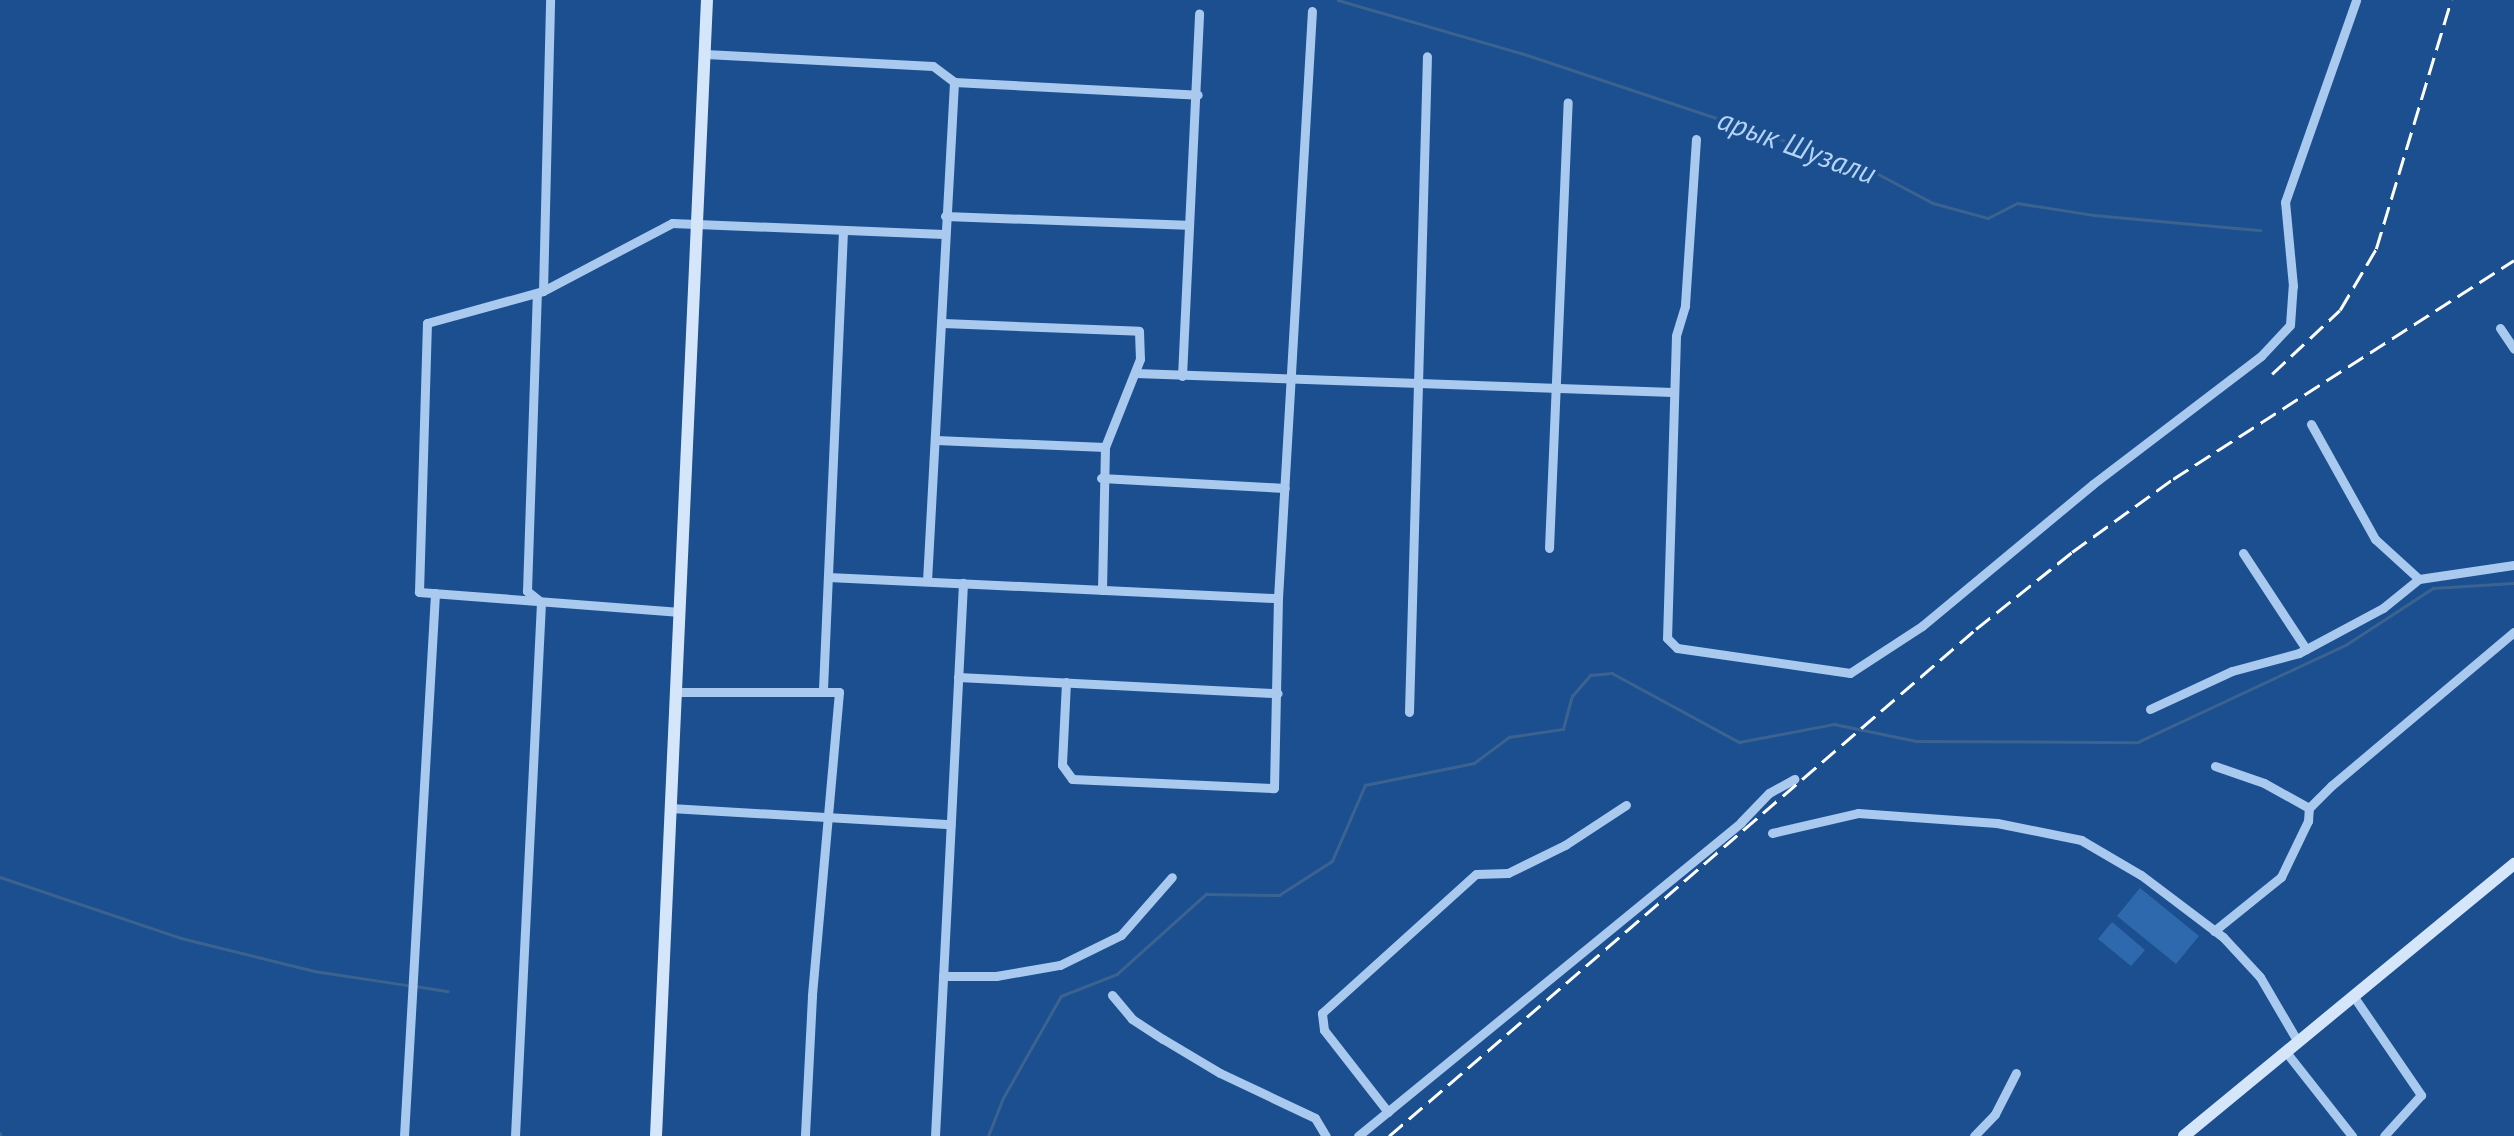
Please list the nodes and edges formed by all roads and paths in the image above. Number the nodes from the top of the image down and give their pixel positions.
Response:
1 (550, 0) edge
2 (708, 0) edge
3 (2356, 0) edge
4 (1312, 11) dead end
5 (1199, 13) dead end
6 (705, 54) junction
7 (1428, 56) dead end
8 (954, 82) junction
9 (1198, 95) junction
10 (1568, 102) dead end
11 (1696, 140) dead end
12 (946, 216) junction
13 (697, 222) junction
14 (1186, 225) junction
15 (843, 230) junction
16 (944, 234) junction
17 (540, 292) junction
18 (943, 324) junction
19 (2500, 328) dead end
20 (2514, 349) edge
21 (1135, 373) junction
22 (1182, 376) junction
23 (1291, 378) junction
24 (1418, 384) junction
25 (1556, 389) junction
26 (1673, 392) junction
27 (2311, 424) dead end
28 (936, 440) junction
29 (1106, 447) junction
30 (1101, 478) junction
31 (1284, 488) junction
32 (1549, 548) dead end
33 (2243, 553) dead end
34 (2514, 566) edge
35 (828, 577) junction
36 (2420, 579) junction
37 (927, 582) junction
38 (963, 583) junction
39 (1102, 590) junction
40 (434, 592) junction
41 (1278, 598) junction
42 (541, 602) junction
43 (680, 612) junction
44 (2514, 632) edge
45 (2306, 649) junction
46 (958, 677) junction
47 (1066, 682) junction
48 (823, 689) junction
49 (676, 692) junction
50 (1278, 693) junction
51 (2150, 709) dead end
52 (1409, 712) dead end
53 (2215, 766) dead end
54 (1794, 779) dead end
55 (1626, 805) dead end
56 (670, 808) junction
57 (2309, 808) junction
58 (830, 816) junction
59 (951, 824) junction
60 (1772, 833) dead end
61 (2514, 864) edge
62 (1172, 877) dead end
63 (2214, 931) junction
64 (944, 976) junction
65 (1112, 995) dead end
66 (2354, 997) junction
67 (2298, 1042) junction
68 (2286, 1052) junction
69 (2016, 1073) dead end
70 (1388, 1112) junction
71 (2390, 1134) edge
72 (404, 1136) edge
73 (515, 1136) edge
74 (656, 1136) edge
75 (805, 1136) edge
76 (936, 1136) edge
77 (1326, 1136) edge
78 (1358, 1136) edge
79 (1974, 1136) edge
80 (2184, 1136) edge
81 (2352, 1136) edge

1 - 17 street
2 - 6 main road
3 - 26 street
4 - 23 street
5 - 9 street
6 - 8 street
6 - 13 main road
7 - 24 street
8 - 9 street
8 - 12 street
9 - 14 street
10 - 25 street
11 - 26 street
12 - 14 street
12 - 16 street
13 - 15 street
13 - 17 street
13 - 43 main road
14 - 22 street
15 - 16 street
15 - 35 street
16 - 18 street
17 - 40 street
17 - 42 street
18 - 21 street
18 - 28 street
19 - 20 street
21 - 22 street
21 - 29 street
22 - 23 street
23 - 24 street
23 - 31 street
24 - 25 street
24 - 52 street
25 - 26 street
25 - 32 street
27 - 36 street
28 - 29 street
28 - 37 street
29 - 30 street
30 - 31 street
30 - 39 street
31 - 41 street
33 - 45 street
34 - 36 street
35 - 37 street
35 - 48 street
36 - 45 street
37 - 38 street
38 - 39 street
38 - 46 street
39 - 41 street
40 - 42 street
40 - 72 street
41 - 50 street
42 - 43 street
42 - 73 street
43 - 49 main road
44 - 57 street
45 - 51 street
46 - 47 street
46 - 59 street
47 - 50 street
47 - 50 street
48 - 49 street
48 - 58 street
49 - 56 main road
53 - 57 street
54 - 70 street
55 - 70 street
56 - 58 street
56 - 74 main road
57 - 63 street
58 - 59 street
58 - 75 street
59 - 64 street
60 - 63 street
61 - 66 main road
62 - 64 street
63 - 67 street
64 - 76 street
65 - 77 street
66 - 67 main road
66 - 71 street
67 - 68 main road
68 - 80 main road
68 - 81 street
69 - 79 street
70 - 78 street

